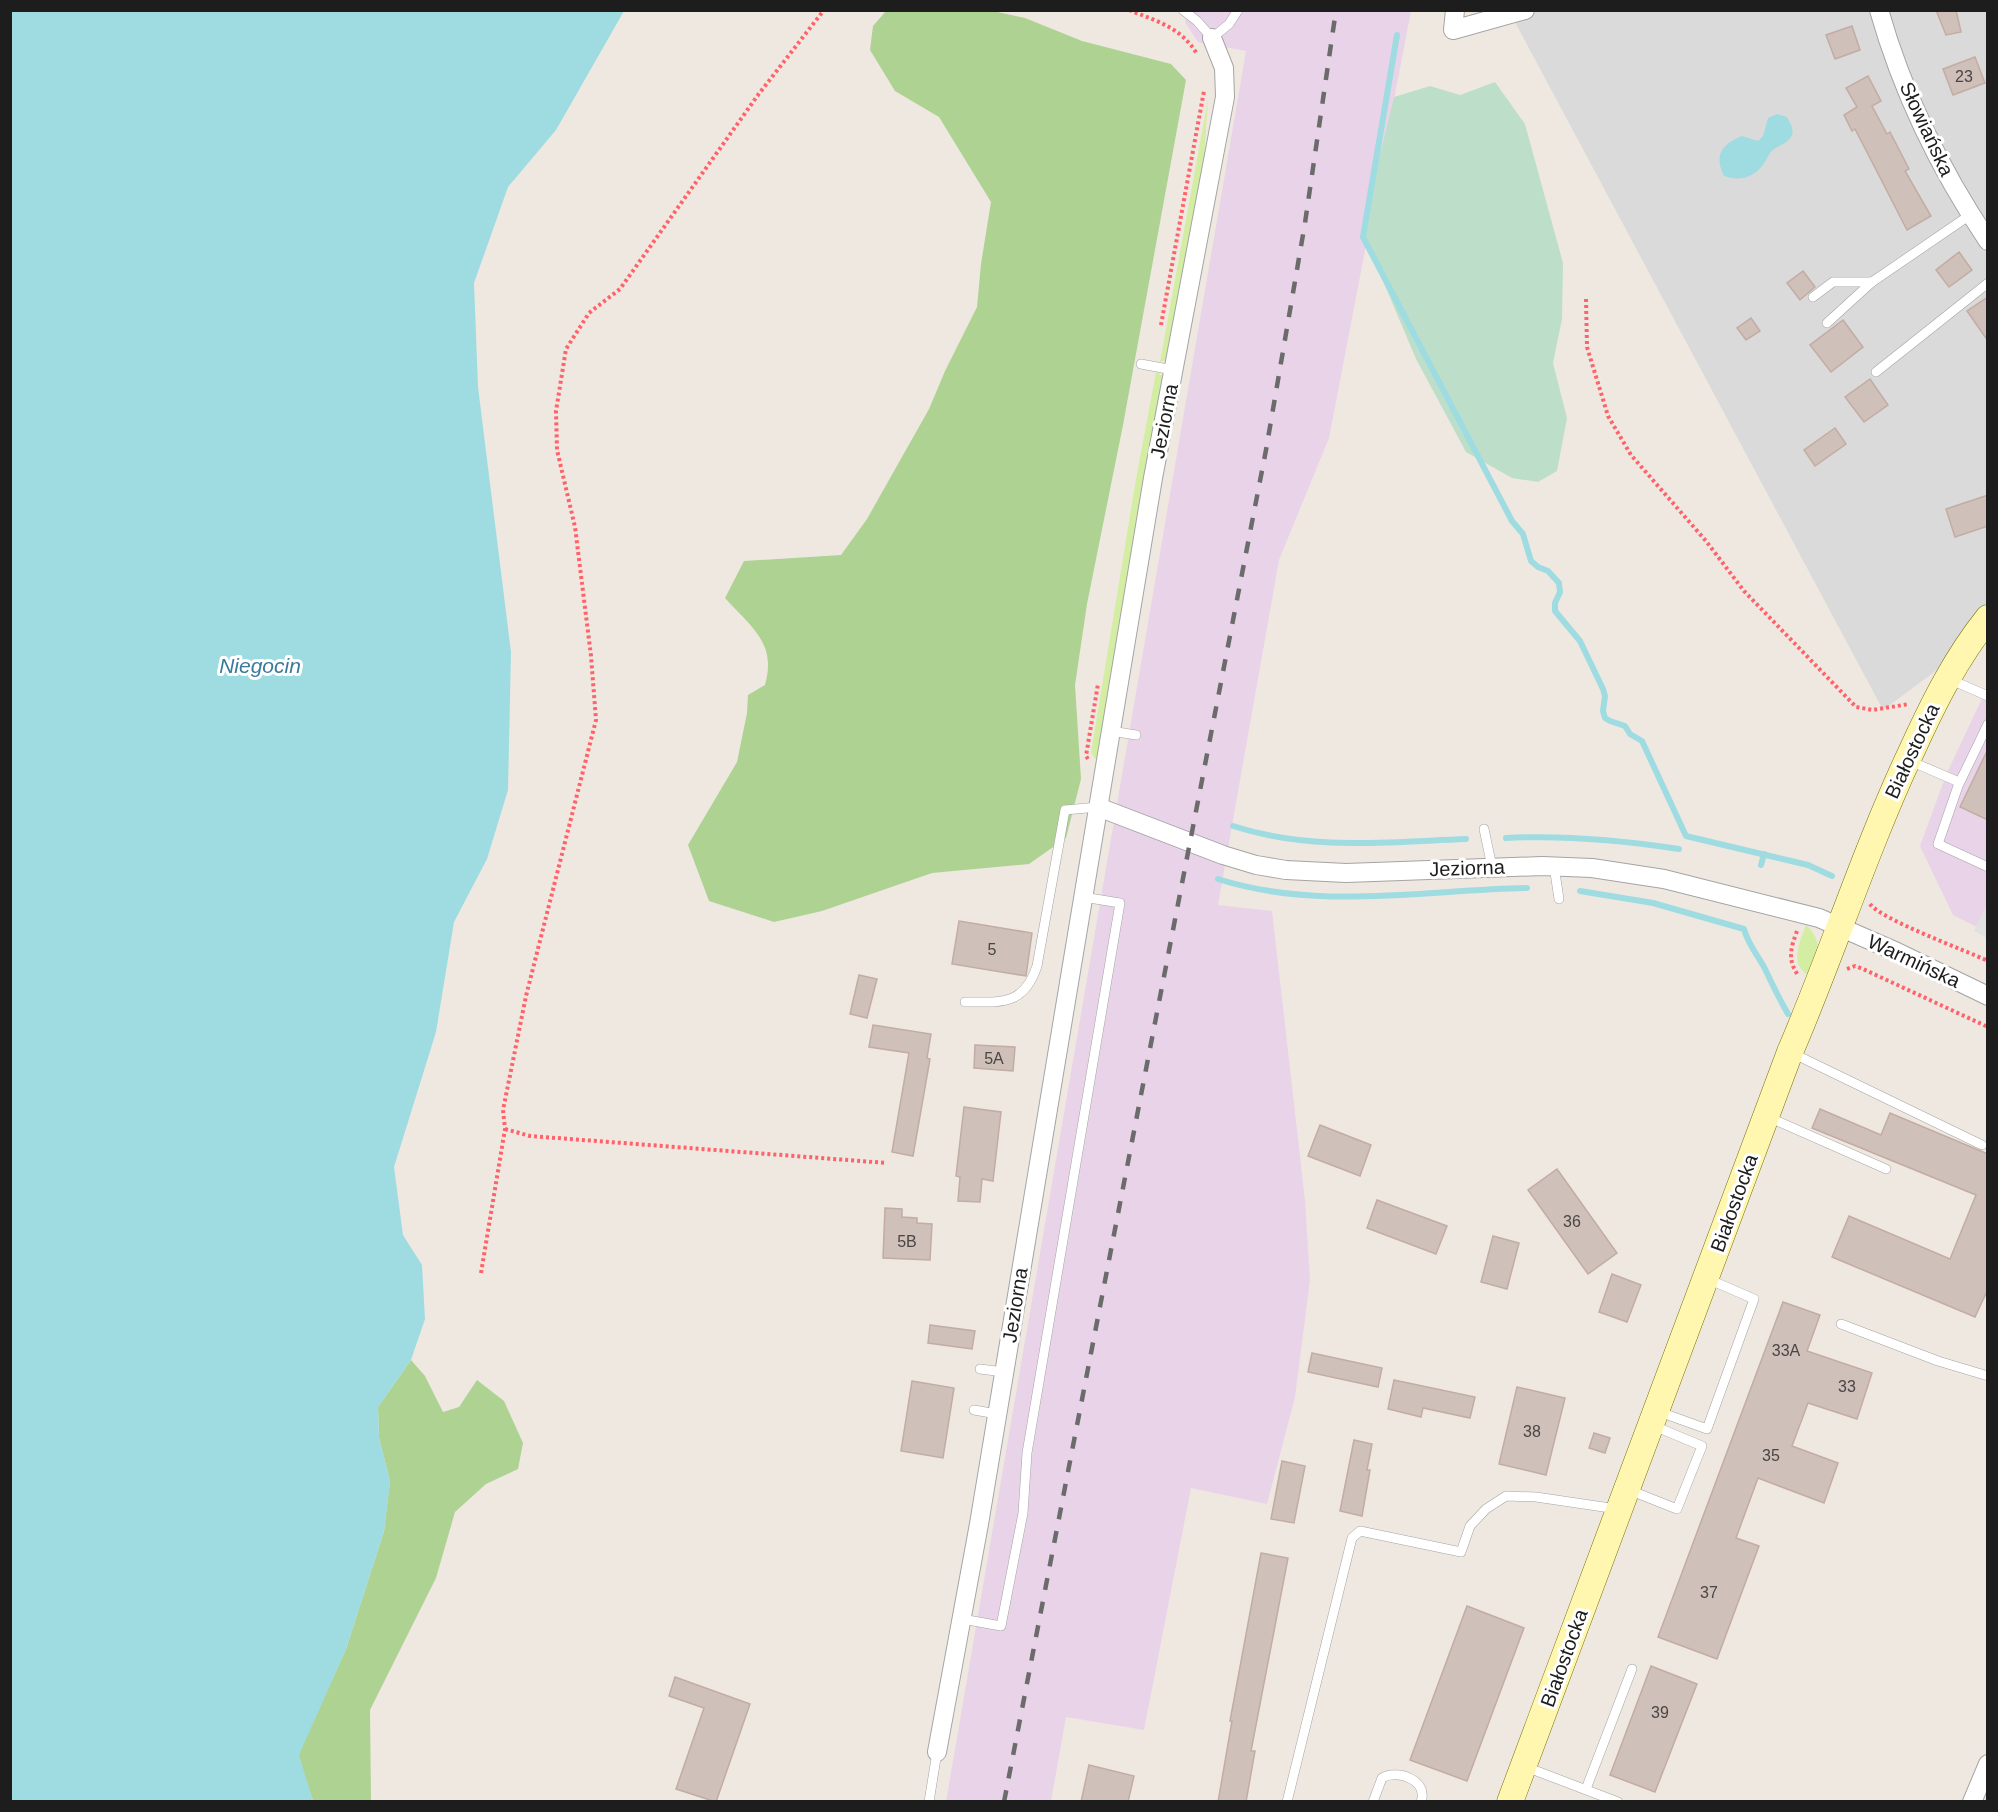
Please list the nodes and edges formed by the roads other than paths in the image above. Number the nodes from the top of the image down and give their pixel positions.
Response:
1 (1183, 10) edge
2 (1238, 10) edge
3 (1455, 10) edge
4 (1525, 10) edge
5 (1879, 10) edge
6 (1212, 38) junction
7 (1970, 214) junction
8 (1988, 241) edge
9 (1872, 282) junction
10 (1988, 283) edge
11 (1813, 297) dead end
12 (1827, 323) dead end
13 (1141, 364) dead end
14 (1173, 370) junction
15 (1876, 372) dead end
16 (1988, 618) edge
17 (1947, 678) junction
18 (1988, 696) edge
19 (1988, 724) edge
20 (1111, 731) junction
21 (1136, 735) dead end
22 (1907, 760) junction
23 (1959, 783) junction
24 (1098, 807) junction
25 (1484, 829) dead end
26 (1554, 866) junction
27 (1492, 867) junction
28 (1988, 867) edge
29 (1083, 897) junction
30 (1559, 899) dead end
31 (1840, 927) junction
32 (1988, 996) edge
33 (965, 1002) dead end
34 (1790, 1052) junction
35 (1766, 1116) junction
36 (1982, 1145) dead end
37 (1886, 1169) dead end
38 (1706, 1278) junction
39 (1841, 1324) dead end
40 (980, 1369) dead end
41 (1004, 1372) junction
42 (1988, 1376) edge
43 (974, 1410) dead end
44 (997, 1414) junction
45 (1654, 1418) junction
46 (1623, 1500) junction
47 (962, 1619) junction
48 (1632, 1669) dead end
49 (937, 1752) joint
50 (1988, 1764) edge
51 (1523, 1767) junction
52 (1586, 1789) junction
53 (929, 1802) edge
54 (1287, 1802) edge
55 (1373, 1802) edge
56 (1421, 1802) edge
57 (1510, 1802) edge
58 (1618, 1802) edge
59 (1972, 1802) edge

1 - 6 lane
2 - 6 lane
3 - 4 street
5 - 7 street, Słowiańska
6 - 14 street, Jeziorna
7 - 8 street, Słowiańska
7 - 9 lane
9 - 11 lane
9 - 12 lane
10 - 15 lane
13 - 14 lane
14 - 20 street, Jeziorna
16 - 17 street, Białostocka
17 - 18 lane
17 - 22 street, Białostocka
19 - 23 lane
20 - 21 lane
20 - 24 street, Jeziorna
22 - 23 lane
22 - 31 street, Białostocka
23 - 28 lane
24 - 27 street, Jeziorna
24 - 29 street, Jeziorna
24 - 33 lane
25 - 27 lane
26 - 27 street, Jeziorna
26 - 30 lane
26 - 31 street, Jeziorna
29 - 41 street, Jeziorna
29 - 47 lane
31 - 32 street, Warmińska
31 - 34 street, Białostocka
34 - 35 street, Białostocka
34 - 36 lane
35 - 37 lane
35 - 38 street, Białostocka
38 - 45 street, Białostocka
38 - 45 lane
39 - 42 lane
40 - 41 lane
41 - 44 street, Jeziorna
43 - 44 lane
44 - 47 street, Jeziorna
45 - 46 street, Białostocka
45 - 46 lane
46 - 51 street, Białostocka
46 - 54 lane
47 - 49 street, Jeziorna
48 - 52 lane
49 - 53 lane, Jeziorna
50 - 59 street
51 - 52 lane
51 - 57 street, Białostocka
52 - 58 lane
55 - 56 lane

